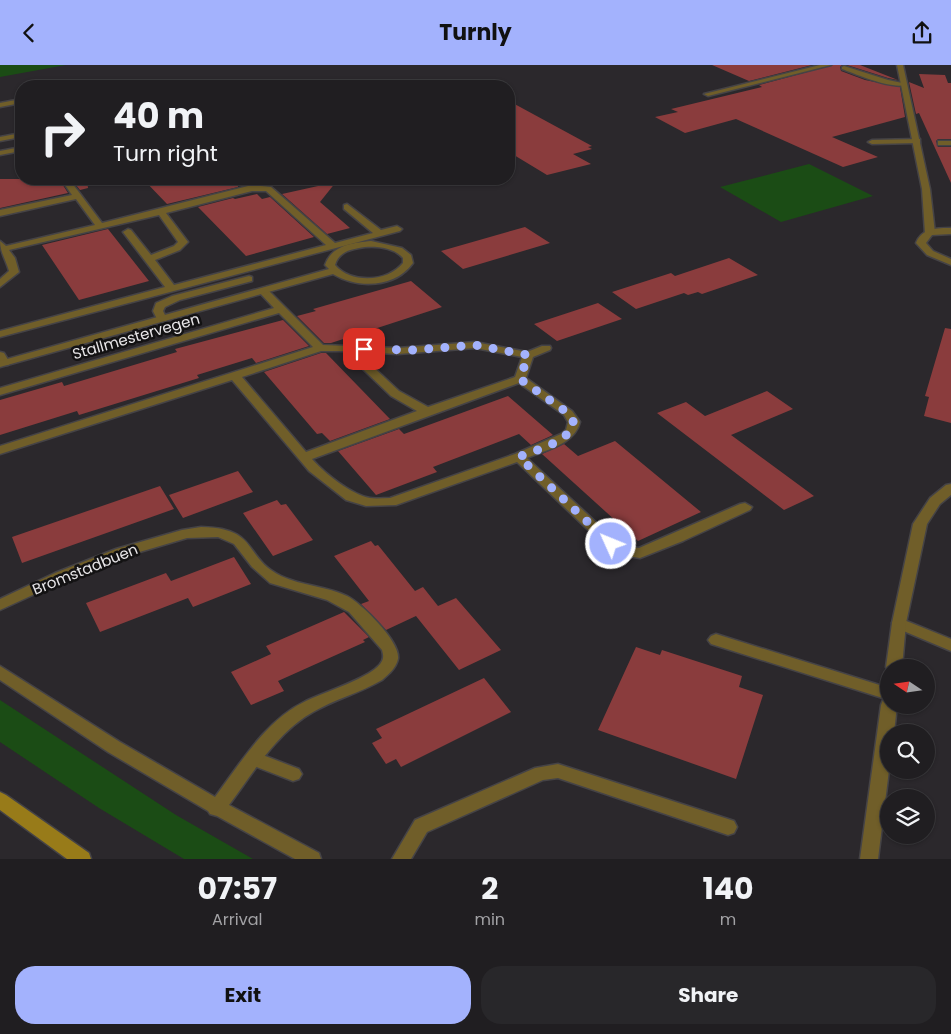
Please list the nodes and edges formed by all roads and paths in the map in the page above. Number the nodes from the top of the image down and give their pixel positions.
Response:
1 (828, 65) edge
2 (900, 65) edge
3 (844, 68) dead end
4 (904, 84) junction
5 (708, 94) dead end
6 (15, 102) edge
7 (0, 105) edge
8 (15, 136) edge
9 (0, 139) edge
10 (917, 141) junction
11 (872, 142) dead end
12 (941, 143) dead end
13 (951, 143) edge
14 (15, 150) edge
15 (0, 153) edge
16 (70, 185) edge
17 (248, 185) edge
18 (252, 188) junction
19 (78, 196) junction
20 (347, 207) dead end
21 (161, 212) junction
22 (0, 213) edge
23 (100, 226) junction
24 (397, 229) dead end
25 (128, 231) dead end
26 (951, 231) edge
27 (378, 233) junction
28 (930, 233) junction
29 (332, 245) junction
30 (2, 246) edge
31 (149, 259) junction
32 (951, 262) edge
33 (333, 271) junction
34 (249, 279) dead end
35 (0, 284) edge
36 (172, 289) junction
37 (264, 291) junction
38 (281, 309) junction
39 (162, 319) junction
40 (0, 335) edge
41 (320, 348) junction
42 (546, 348) dead end
43 (347, 349) junction
44 (528, 355) junction
45 (1, 361) edge
46 (235, 375) junction
47 (520, 379) junction
48 (0, 392) edge
49 (428, 411) junction
50 (0, 450) edge
51 (519, 457) junction
52 (303, 458) junction
53 (951, 488) edge
54 (745, 507) dead end
55 (0, 605) edge
56 (899, 623) junction
57 (716, 640) dead end
58 (951, 645) edge
59 (895, 659) edge
60 (0, 672) edge
61 (880, 692) edge
62 (888, 714) edge
63 (255, 759) junction
64 (293, 774) dead end
65 (0, 800) edge
66 (216, 809) junction
67 (728, 827) dead end
68 (82, 859) edge
69 (312, 859) edge
70 (401, 859) edge
71 (870, 859) edge

1 - 5 street
2 - 4 street
3 - 4 street
4 - 10 street
6 - 7 street
8 - 9 street
10 - 11 street
10 - 28 street
12 - 13 street
14 - 15 street
16 - 19 street
17 - 18 street
18 - 21 street
18 - 29 street
19 - 22 street
19 - 23 street
20 - 27 street
21 - 23 street
21 - 31 street
23 - 30 street
24 - 27 street
25 - 31 street
26 - 28 street
27 - 29 street
28 - 32 street
29 - 36 street
30 - 35 street
31 - 36 street
33 - 33 street
33 - 37 street, Stallmestervegen
34 - 39 street
36 - 40 street
37 - 38 street
37 - 39 street, Stallmestervegen
38 - 41 street
38 - 48 street, Stallmestervegen
39 - 45 street, Stallmestervegen
41 - 43 street
41 - 46 street
42 - 44 street
43 - 44 street
43 - 49 street
44 - 47 street
46 - 50 street
46 - 52 street
47 - 49 street
47 - 51 street
49 - 52 street
51 - 52 street
51 - 54 street
53 - 56 street
55 - 63 street, Bromstadbuen
56 - 58 street
56 - 59 street
57 - 61 street
60 - 66 street
62 - 71 street
63 - 64 street
63 - 66 street, Bromstadbuen
65 - 68 main road
66 - 69 street
67 - 70 street

